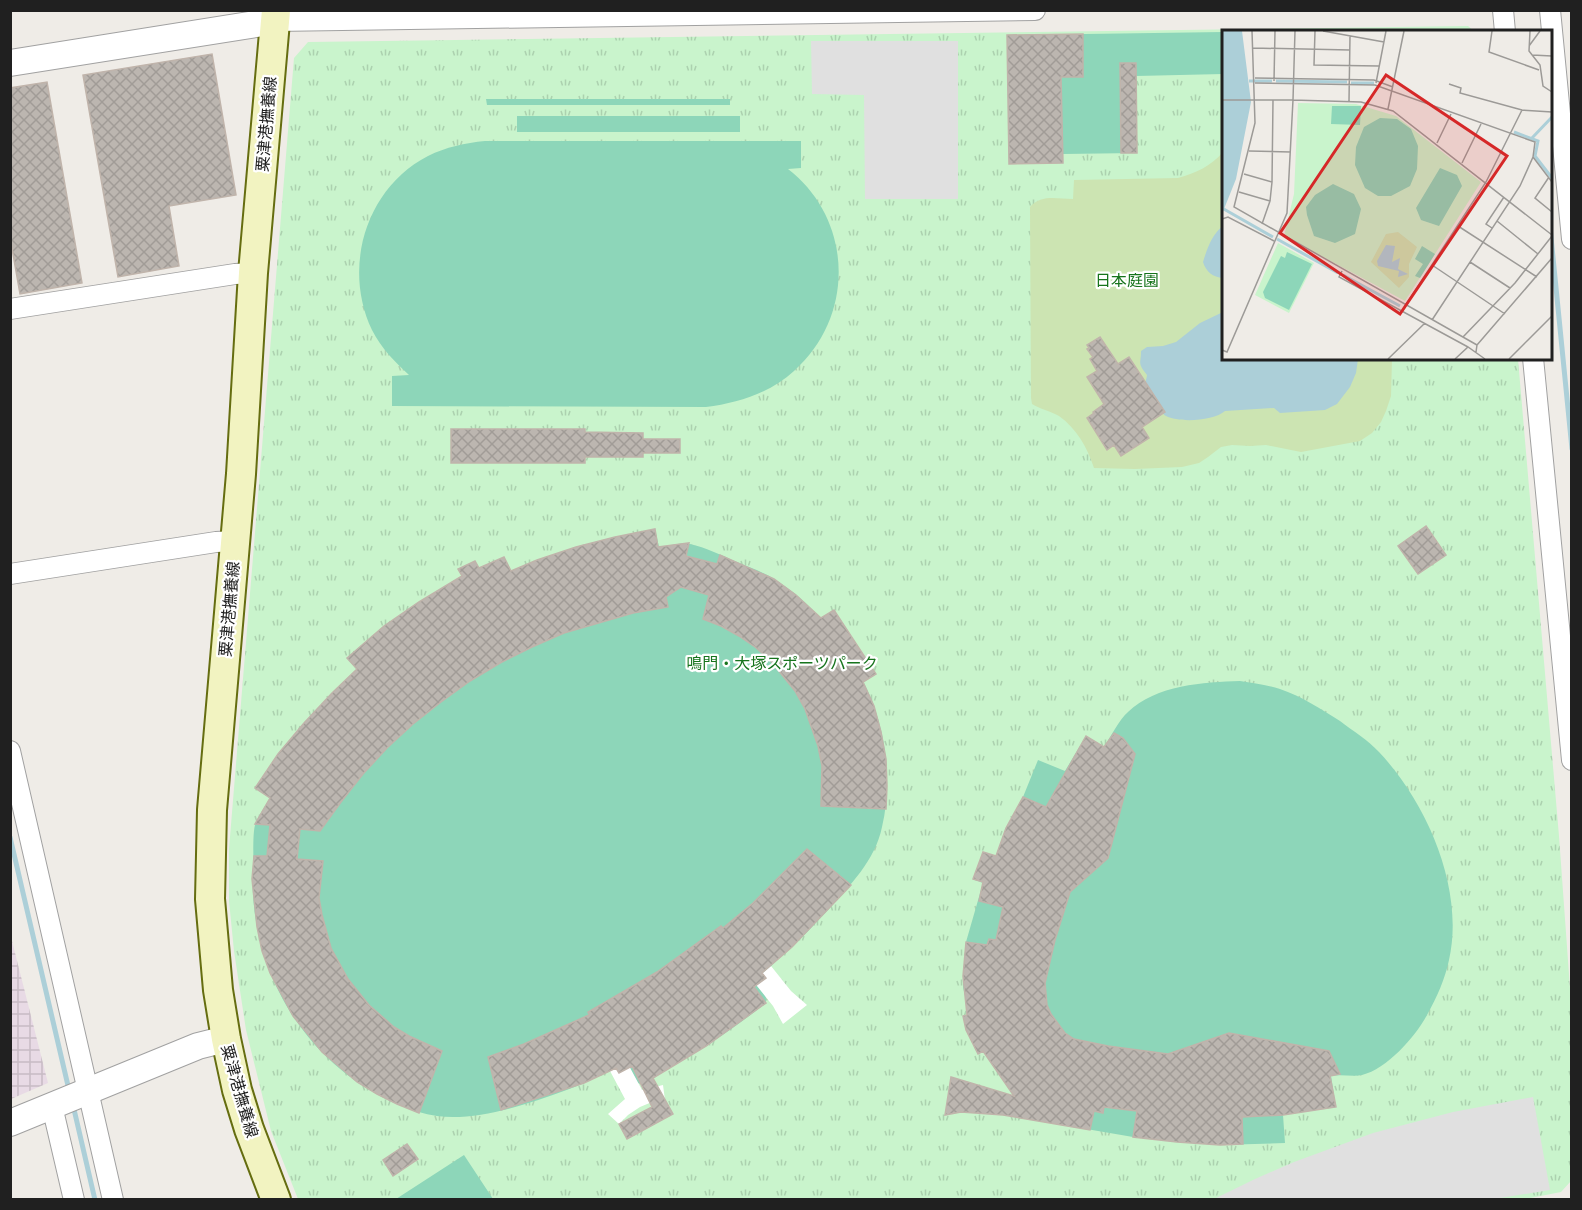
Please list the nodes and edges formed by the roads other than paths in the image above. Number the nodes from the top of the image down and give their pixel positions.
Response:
1 (1035, 10) edge
2 (1503, 10) edge
3 (1550, 10) edge
4 (706, 13) edge
5 (275, 16) edge
6 (1505, 30) edge
7 (1552, 30) edge
8 (1552, 31) edge
9 (10, 63) edge
10 (1572, 239) edge
11 (253, 273) junction
12 (10, 309) edge
13 (1533, 360) edge
14 (235, 541) junction
15 (10, 574) edge
16 (1564, 603) edge
17 (10, 751) edge
18 (1572, 760) edge
19 (226, 1039) junction
20 (85, 1092) junction
21 (54, 1105) junction
22 (10, 1124) edge
23 (74, 1200) edge
24 (112, 1200) edge
25 (276, 1200) edge

1 - 4 street
2 - 6 street
3 - 7 street
4 - 5 street
5 - 9 street
5 - 11 main road, 粟津港撫養線
8 - 10 street
11 - 12 street
11 - 14 main road, 粟津港撫養線
13 - 16 street
14 - 15 street
14 - 19 main road, 粟津港撫養線
16 - 18 street
17 - 20 street
19 - 20 street
19 - 25 main road, 粟津港撫養線
20 - 21 street
20 - 24 street
21 - 22 street
21 - 23 street

